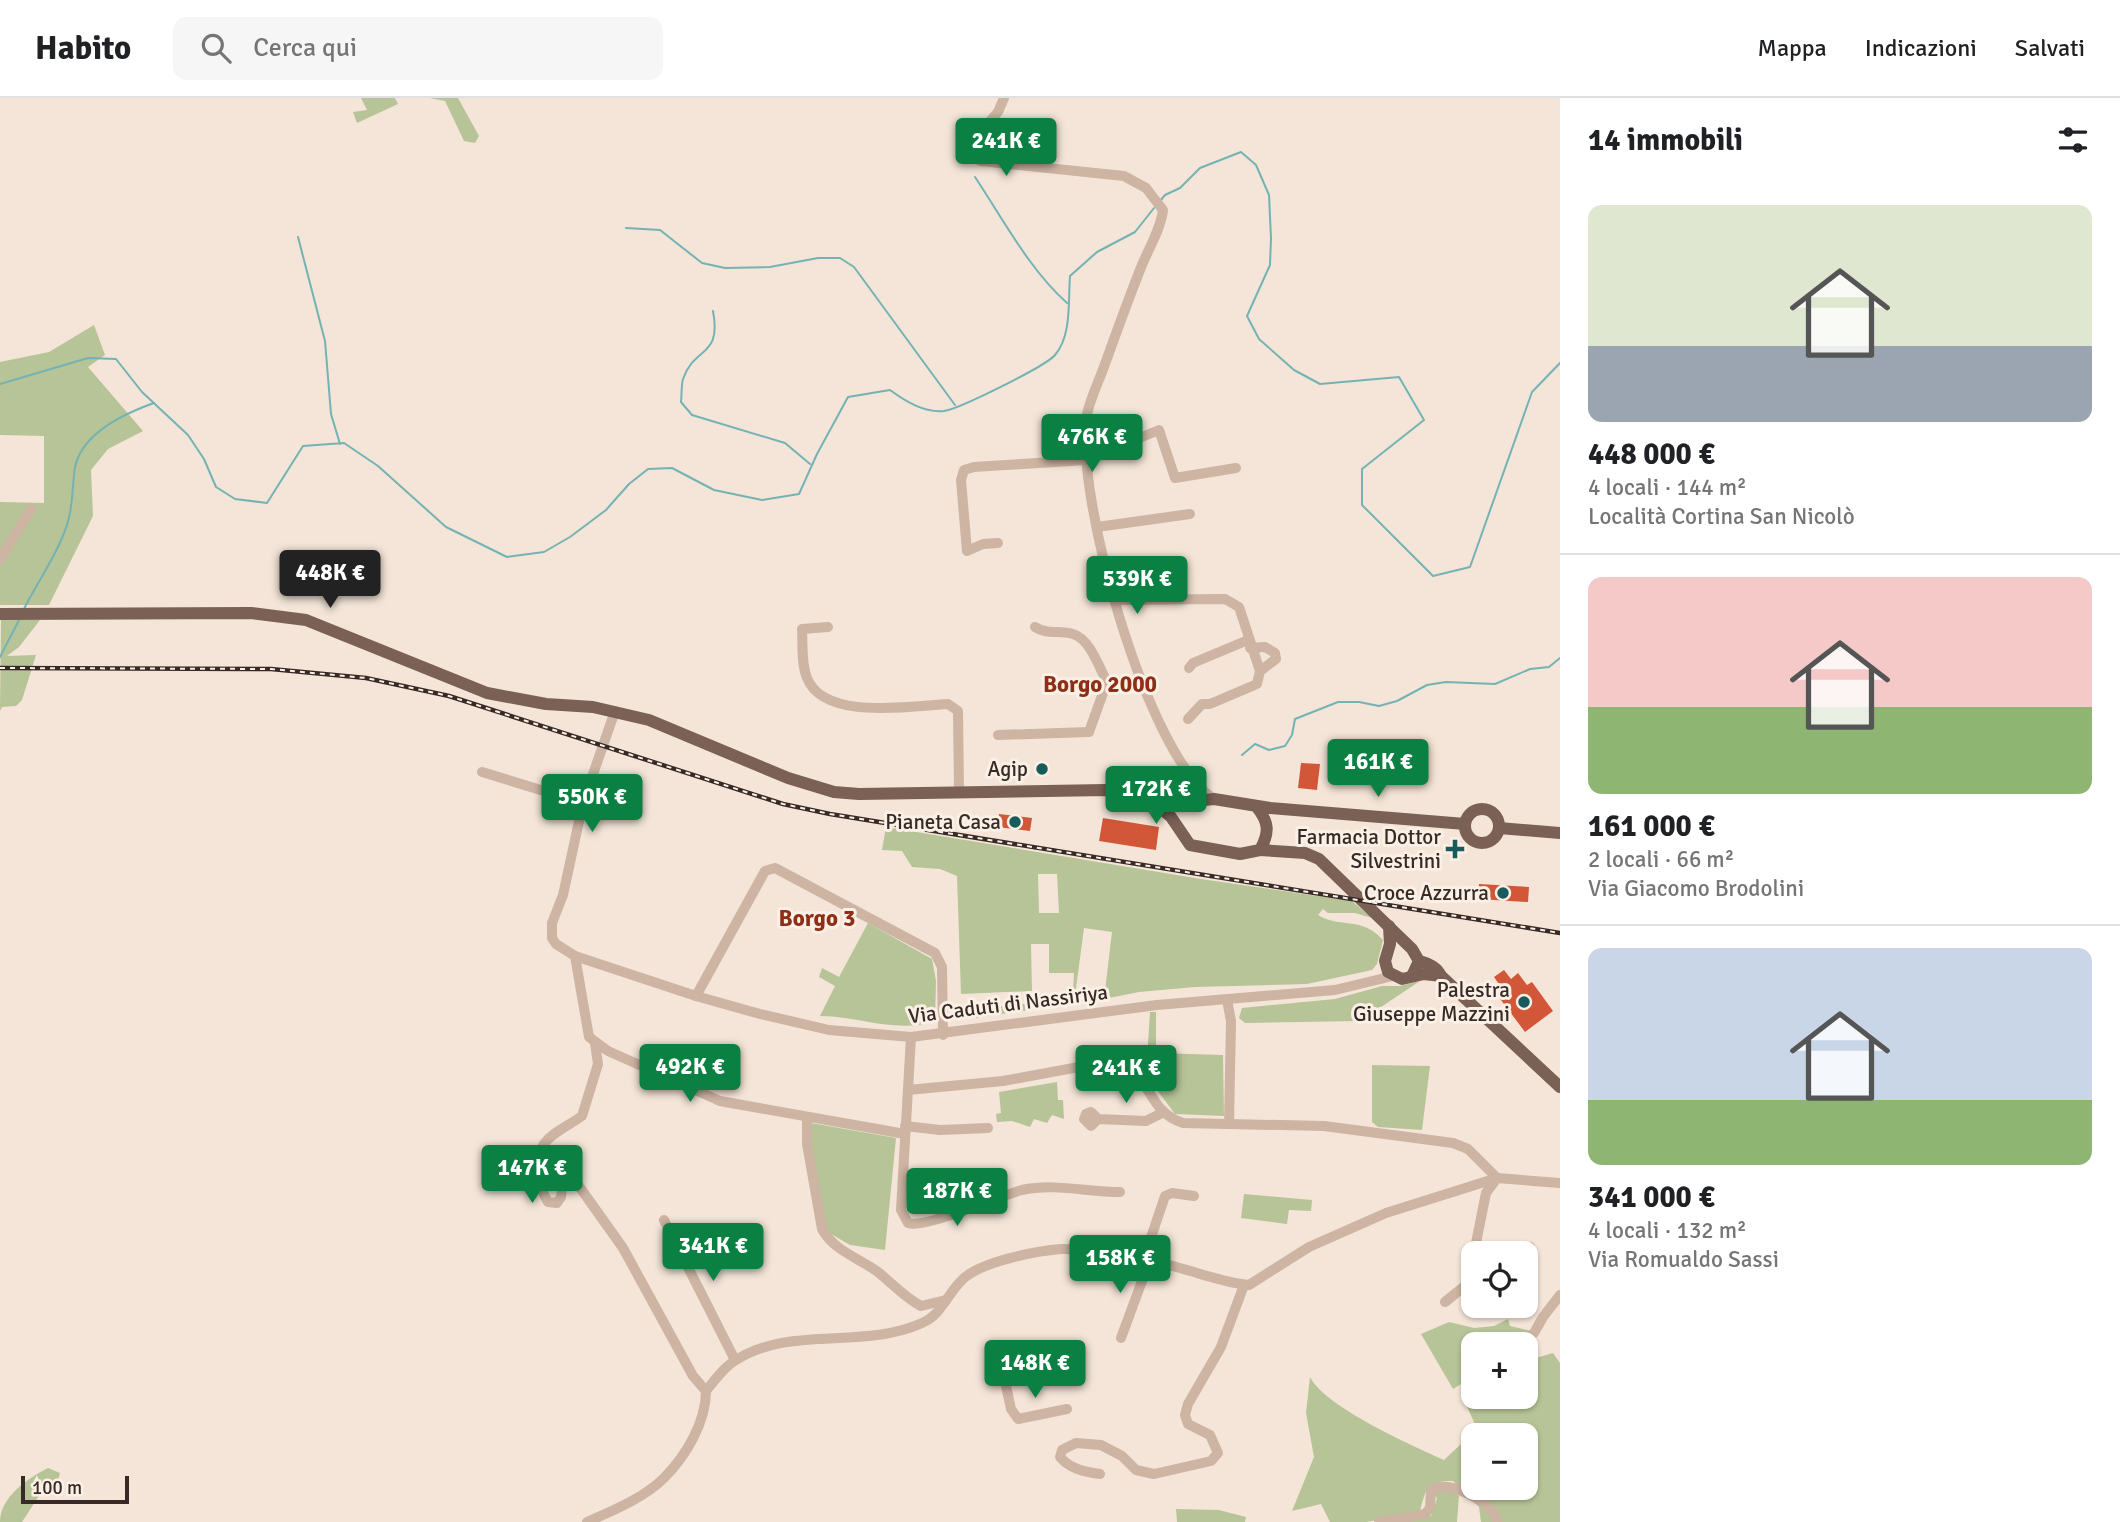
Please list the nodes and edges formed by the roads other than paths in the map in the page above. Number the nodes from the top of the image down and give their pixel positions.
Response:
1 (1004, 98) edge
2 (1086, 460) junction
3 (1236, 468) dead end
4 (32, 509) dead end
5 (1190, 514) dead end
6 (1097, 527) junction
7 (998, 543) dead end
8 (0, 560) edge
9 (1116, 600) junction
10 (0, 614) edge
11 (828, 627) dead end
12 (1035, 627) dead end
13 (1249, 644) junction
14 (1189, 668) dead end
15 (1260, 671) junction
16 (1141, 680) junction
17 (1107, 682) junction
18 (615, 711) junction
19 (1188, 719) dead end
20 (998, 735) dead end
21 (482, 772) dead end
22 (1188, 774) junction
23 (959, 793) junction
24 (1214, 799) junction
25 (1152, 801) junction
26 (1189, 801) junction
27 (583, 803) junction
28 (1256, 806) junction
29 (1288, 808) junction
30 (1465, 824) junction
31 (1268, 828) junction
32 (1499, 828) junction
33 (1560, 833) edge
34 (1181, 834) junction
35 (1259, 849) junction
36 (1291, 851) junction
37 (1389, 926) junction
38 (1410, 947) junction
39 (575, 956) junction
40 (1419, 961) junction
41 (1388, 966) junction
42 (1412, 976) junction
43 (1441, 976) junction
44 (696, 996) junction
45 (1227, 1000) junction
46 (943, 1035) junction
47 (911, 1037) junction
48 (595, 1043) junction
49 (1557, 1079) edge
50 (908, 1090) junction
51 (1162, 1113) junction
52 (807, 1118) junction
53 (1098, 1119) dead end
54 (1229, 1124) junction
55 (988, 1128) dead end
56 (905, 1130) junction
57 (1497, 1178) junction
58 (1560, 1183) edge
59 (1120, 1192) dead end
60 (1194, 1196) dead end
61 (664, 1220) dead end
62 (1477, 1241) edge
63 (1146, 1262) junction
64 (1244, 1285) junction
65 (1461, 1289) edge
66 (1560, 1295) edge
67 (946, 1300) junction
68 (1445, 1302) dead end
69 (1536, 1332) edge
70 (1121, 1338) dead end
71 (735, 1360) junction
72 (1006, 1386) dead end
73 (706, 1391) junction
74 (1067, 1409) dead end
75 (1100, 1474) dead end
76 (587, 1522) edge
77 (1379, 1522) edge
78 (1497, 1522) edge

1 - 2 street
2 - 3 street
2 - 6 street
2 - 7 street
4 - 8 street
5 - 6 street
6 - 9 street
9 - 13 street
9 - 16 street
10 - 18 main road
11 - 23 street
12 - 17 street
13 - 14 street
13 - 15 street
13 - 15 street
15 - 19 street
16 - 17 street
16 - 22 street
17 - 20 street
18 - 23 main road
18 - 27 street
21 - 27 street
22 - 24 street
22 - 26 street
23 - 25 main road
24 - 26 main road
24 - 28 main road
25 - 26 main road
25 - 34 main road
26 - 34 main road
27 - 39 street
28 - 29 main road
28 - 31 main road
29 - 30 main road
29 - 31 main road
30 - 32 main road
30 - 32 main road
31 - 35 main road
31 - 36 main road
32 - 33 main road
34 - 35 main road
35 - 36 main road
36 - 37 main road
37 - 38 main road
37 - 41 main road
38 - 40 main road
38 - 41 main road
39 - 44 street, Via Caduti di Nassiriya
39 - 48 street
40 - 42 main road
40 - 43 main road
41 - 42 main road
41 - 45 street, Via Caduti di Nassiriya
42 - 43 main road
43 - 49 main road
44 - 46 street
44 - 47 street, Via Caduti di Nassiriya
45 - 46 street, Via Caduti di Nassiriya
45 - 54 street
46 - 47 street, Via Caduti di Nassiriya
47 - 50 street
48 - 52 street
48 - 73 street
50 - 51 street
50 - 56 street
51 - 53 street
51 - 54 street
52 - 56 street
52 - 67 street
54 - 57 street
55 - 56 street
56 - 59 street
57 - 58 street
57 - 62 street
57 - 64 street
60 - 63 street
61 - 71 street
63 - 64 street
63 - 67 street
63 - 70 street
64 - 75 street
65 - 68 street
66 - 69 street
67 - 71 street
71 - 73 street
72 - 74 street
73 - 76 street
77 - 78 street

